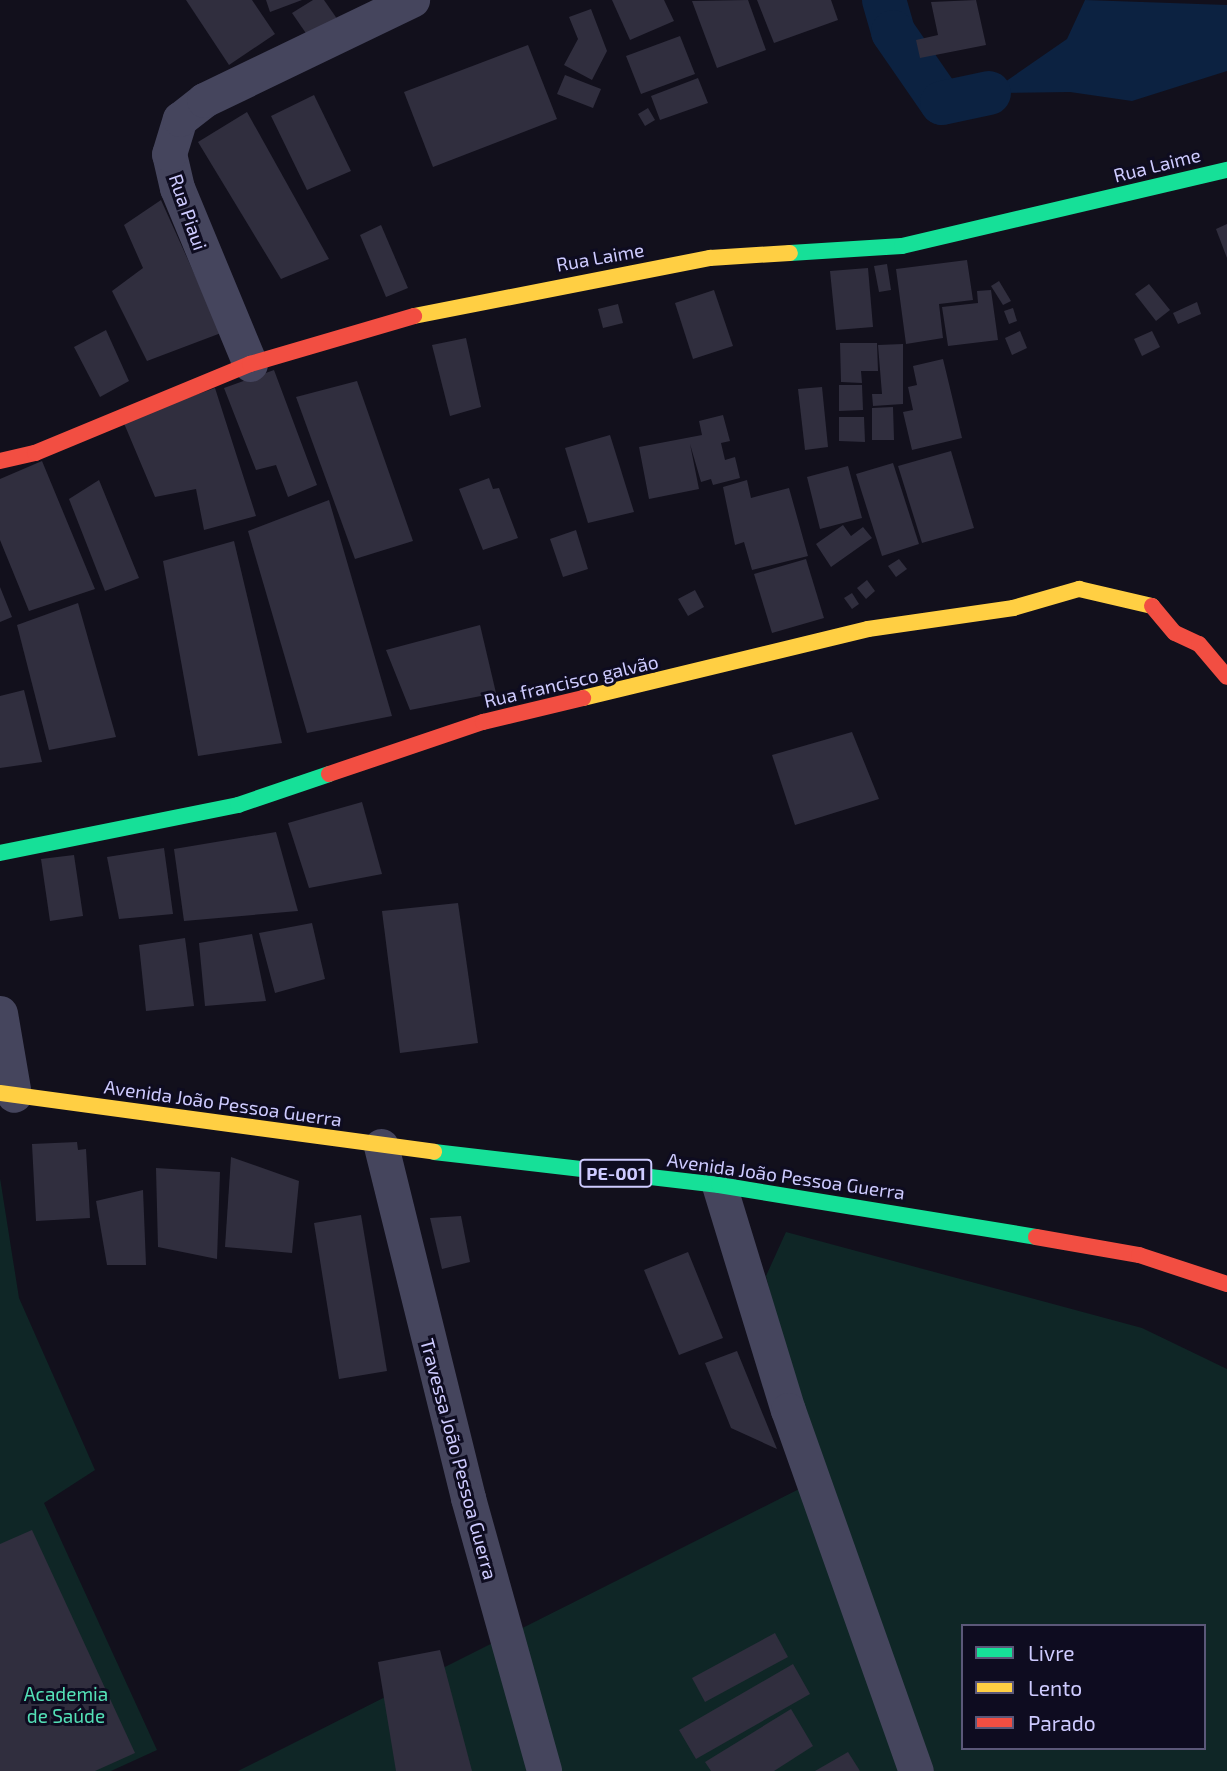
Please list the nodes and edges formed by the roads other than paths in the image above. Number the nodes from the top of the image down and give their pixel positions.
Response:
1 (412, 0) edge
2 (1227, 170) edge
3 (250, 365) junction
4 (0, 461) edge
5 (1227, 677) edge
6 (0, 853) edge
7 (0, 1013) edge
8 (7, 1094) edge
9 (381, 1146) junction
10 (719, 1185) junction
11 (1227, 1284) edge
12 (544, 1771) edge
13 (916, 1771) edge

1 - 3 street, Rua Piaui
2 - 3 street, Rua Laime
3 - 4 street, Rua Laime
5 - 6 street, Rua francisco galvão
7 - 8 street
8 - 9 street, Avenida João Pessoa Guerra / PE-001
9 - 10 street, Avenida João Pessoa Guerra / PE-001
9 - 12 street, Travessa João Pessoa Guerra
10 - 11 street, Avenida João Pessoa Guerra / PE-001
10 - 13 street

